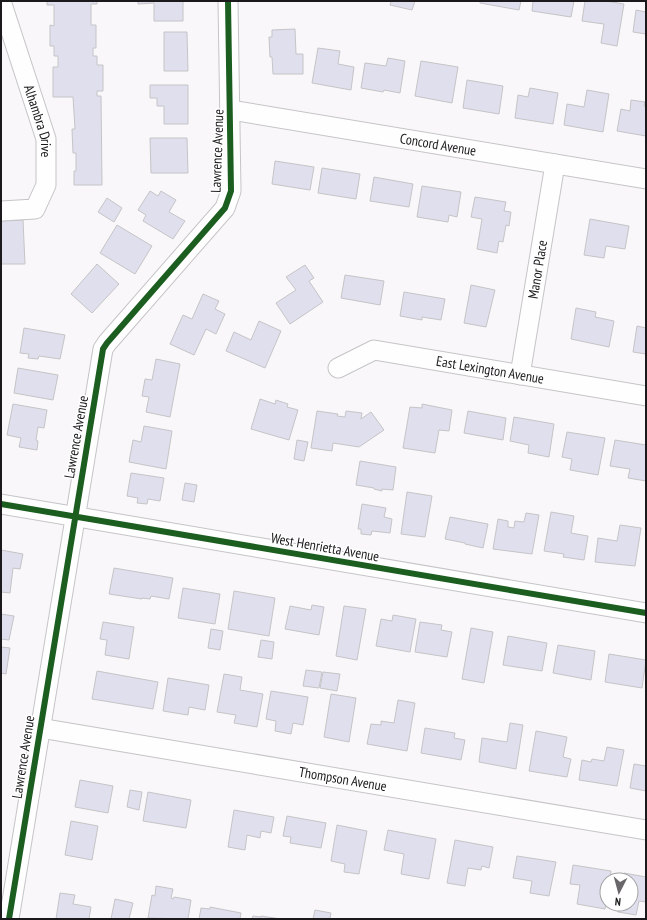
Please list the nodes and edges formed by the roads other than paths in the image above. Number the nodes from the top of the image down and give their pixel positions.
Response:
1 (1, 1) edge
2 (228, 1) edge
3 (231, 110) junction
4 (555, 164) junction
5 (646, 179) edge
6 (1, 211) edge
7 (338, 368) dead end
8 (520, 375) junction
9 (646, 396) edge
10 (1, 504) edge
11 (75, 517) junction
12 (646, 613) edge
13 (40, 728) junction
14 (646, 830) edge
15 (9, 919) edge

1 - 6 street, Alhambra Drive
2 - 3 street, Lawrence Avenue
3 - 4 street, Concord Avenue
3 - 11 street, Lawrence Avenue
4 - 5 street, Concord Avenue
4 - 8 street, Manor Place
7 - 8 street, East Lexington Avenue
8 - 9 street, East Lexington Avenue
10 - 11 street, West Henrietta Avenue
11 - 12 street, West Henrietta Avenue
11 - 13 street, Lawrence Avenue
13 - 14 street, Thompson Avenue
13 - 15 street, Lawrence Avenue

